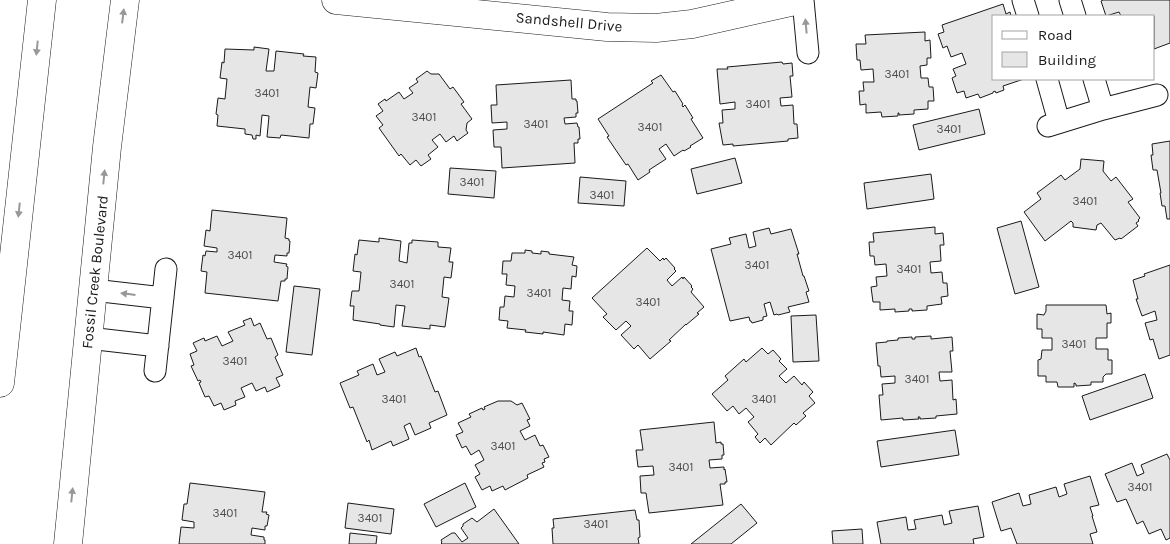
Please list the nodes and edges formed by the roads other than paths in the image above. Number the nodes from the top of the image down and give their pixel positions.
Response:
1 (42, 0) edge
2 (125, 0) edge
3 (336, 0) edge
4 (799, 0) edge
5 (803, 0) edge
6 (1023, 0) edge
7 (1070, 0) edge
8 (1028, 15) edge
9 (1074, 15) edge
10 (808, 53) dead end
11 (1047, 80) edge
12 (1094, 80) edge
13 (1157, 95) dead end
14 (1103, 109) junction
15 (166, 269) dead end
16 (93, 290) junction
17 (163, 298) junction
18 (88, 338) junction
19 (158, 346) junction
20 (155, 371) dead end
21 (0, 383) edge
22 (68, 544) edge

1 -> 21 main road
16 -> 2 main road, Fossil Creek Boulevard
3 - 4 main road, Sandshell Drive
10 -> 5 street
6 - 8 street
7 - 9 street
11 - 14 street
12 - 14 street
13 - 14 street
15 - 17 street
17 -> 16 street
16 - 18 main road, Fossil Creek Boulevard
17 - 19 street
18 - 19 street
22 -> 18 main road, Fossil Creek Boulevard
19 - 20 street

